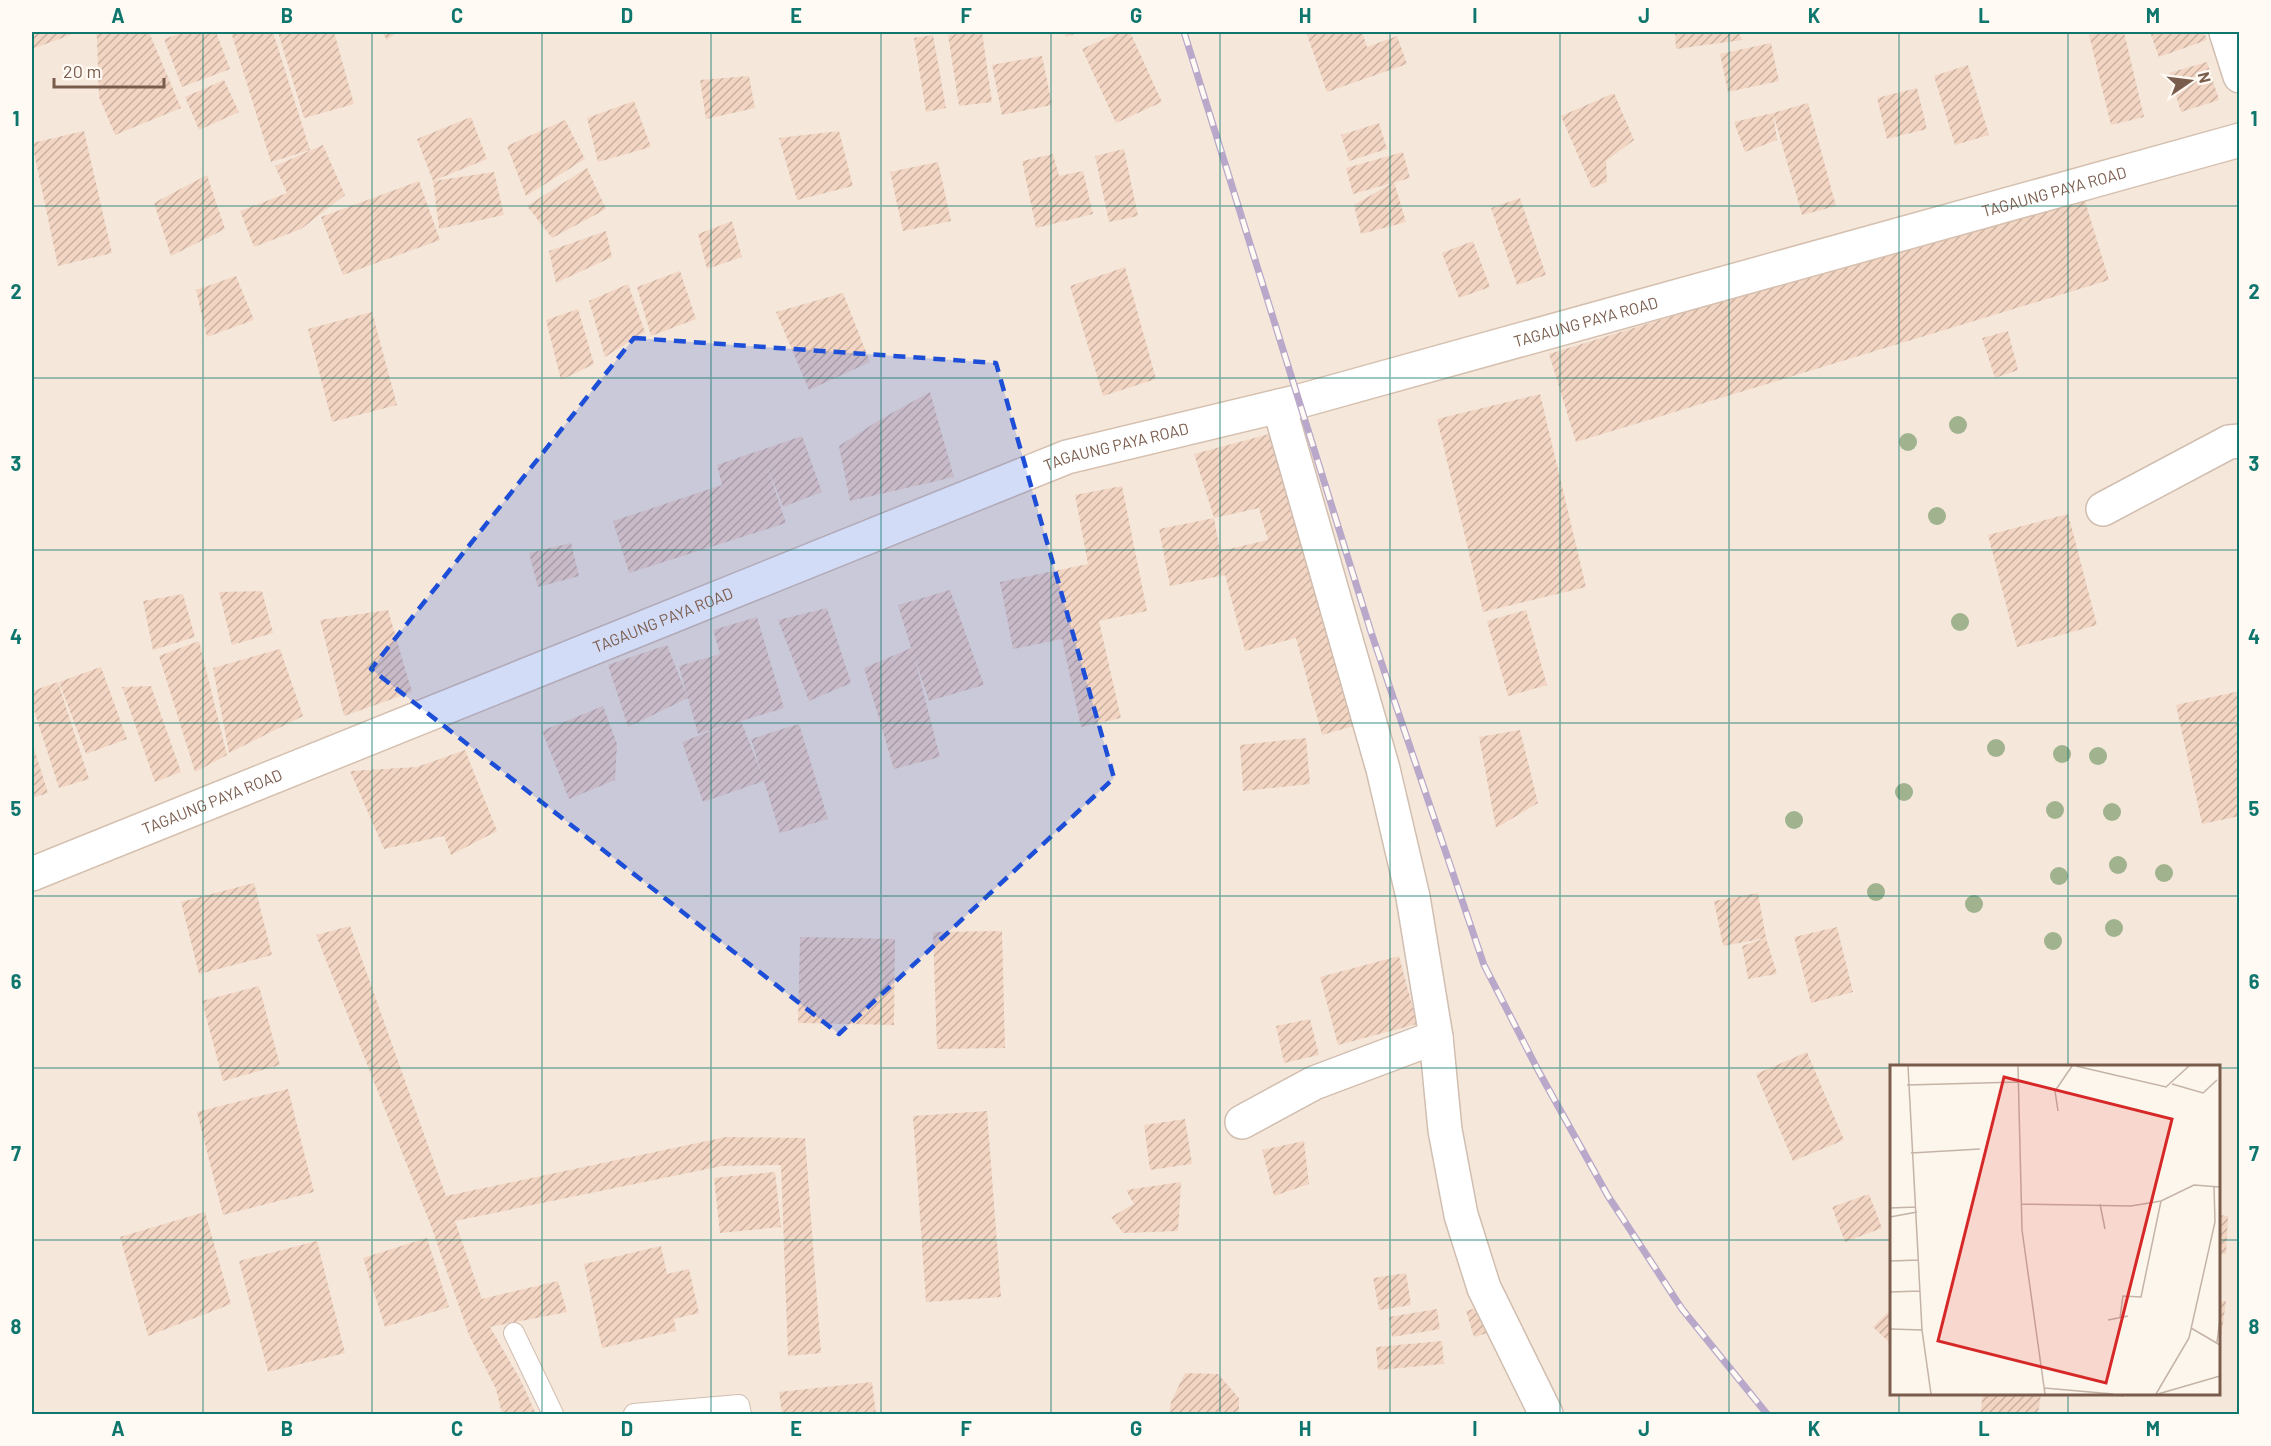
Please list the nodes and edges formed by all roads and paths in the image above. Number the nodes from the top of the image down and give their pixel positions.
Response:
1 (2226, 32) edge
2 (2240, 76) edge
3 (2240, 140) edge
4 (1279, 406) junction
5 (2240, 441) edge
6 (2103, 509) dead end
7 (32, 874) edge
8 (1436, 1037) junction
9 (1242, 1122) dead end
10 (514, 1333) dead end
11 (553, 1414) edge
12 (634, 1414) edge
13 (741, 1414) edge
14 (1546, 1414) edge

1 - 2 main road
3 - 4 main road, TAGAUNG PAYA ROAD
4 - 7 main road, TAGAUNG PAYA ROAD
4 - 8 main road
5 - 6 main road
8 - 9 main road
8 - 14 main road
10 - 11 lane
12 - 13 lane

